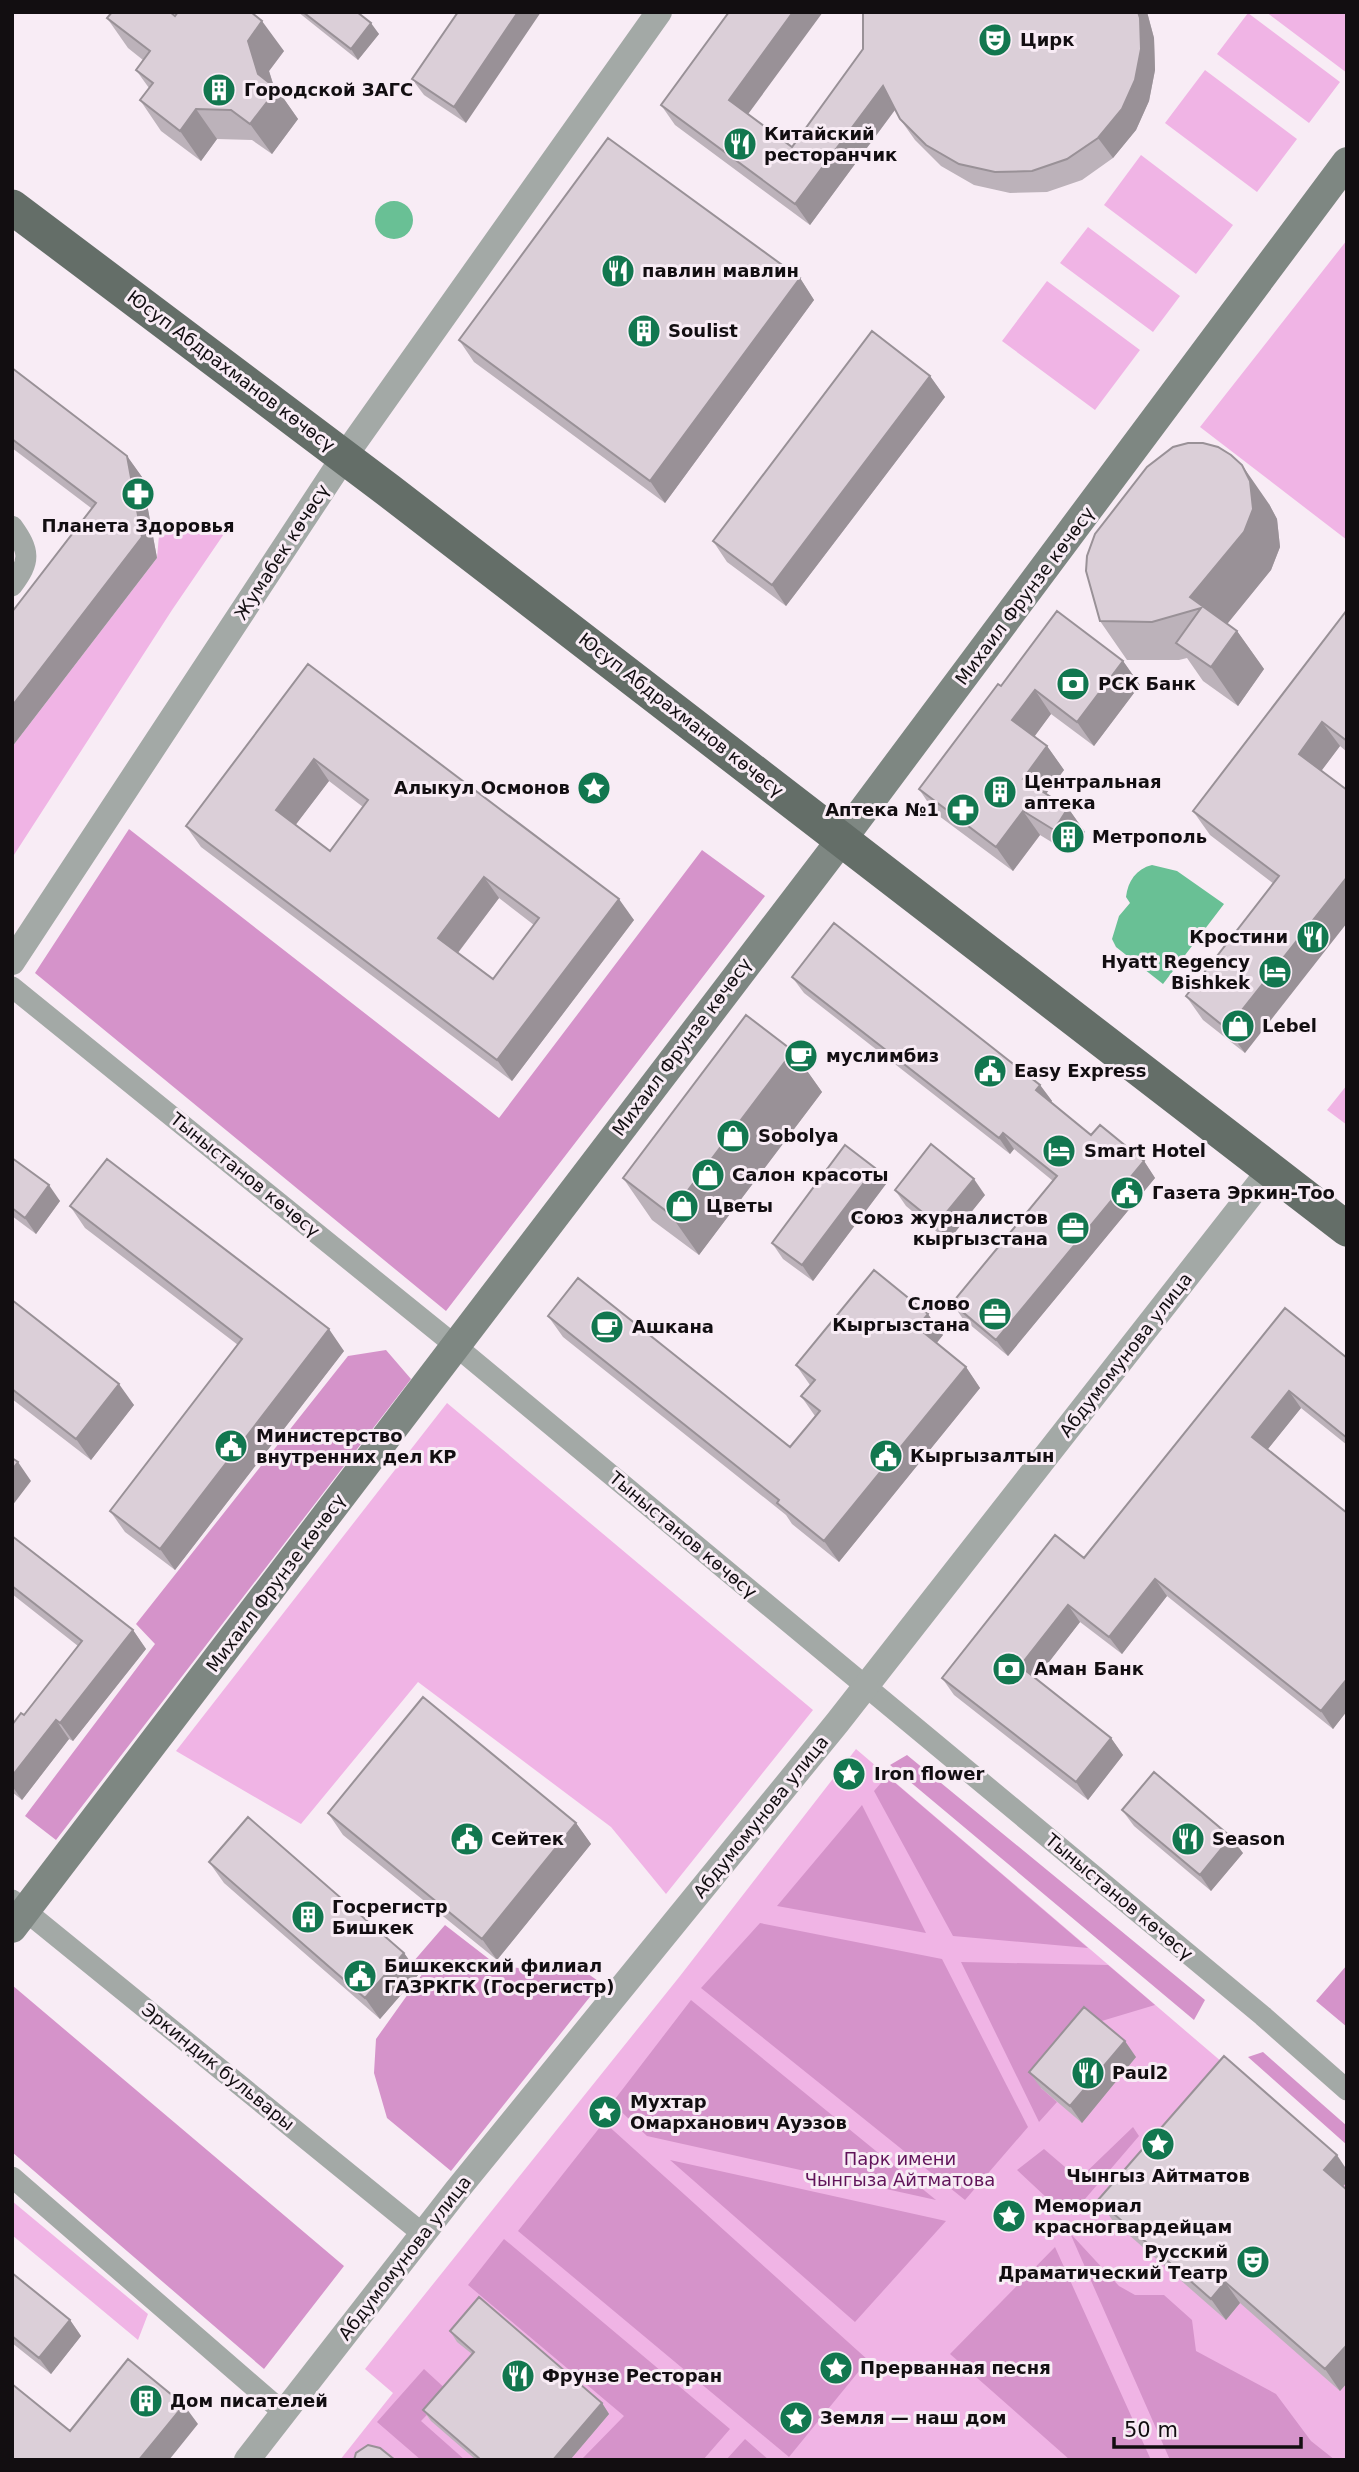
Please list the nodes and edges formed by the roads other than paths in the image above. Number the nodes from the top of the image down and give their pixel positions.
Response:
1 (659, 12) edge
2 (1347, 162) edge
3 (12, 207) edge
4 (344, 457) junction
5 (12, 526) edge
6 (12, 586) edge
7 (842, 839) junction
8 (12, 962) edge
9 (12, 987) edge
10 (1270, 1170) junction
11 (1347, 1229) edge
12 (457, 1346) junction
13 (865, 1686) junction
14 (17, 1913) edge
15 (1347, 2090) edge
16 (12, 2177) edge
17 (423, 2234) junction
18 (283, 2412) junction
19 (247, 2460) edge

1 - 4 street, Жумабек көчөсү
2 - 7 main road, Михаил Фрунзе көчөсү
3 - 4 main road, Юсуп Абдрахманов көчөсү
4 - 7 main road, Юсуп Абдрахманов көчөсү
4 - 8 street, Жумабек көчөсү
5 - 6 street
7 - 10 main road, Юсуп Абдрахманов көчөсү
7 - 12 main road, Михаил Фрунзе көчөсү
9 - 12 street, Тыныстанов көчөсү
10 - 11 main road, Юсуп Абдрахманов көчөсү
10 - 13 street, Абдумомунова улица
12 - 13 street, Тыныстанов көчөсү
12 - 14 main road, Михаил Фрунзе көчөсү
13 - 15 street, Тыныстанов көчөсү
13 - 17 street, Абдумомунова улица
14 - 17 street, Эркиндик бульвары
16 - 18 street
17 - 18 street, Абдумомунова улица
18 - 19 street, Абдумомунова улица

